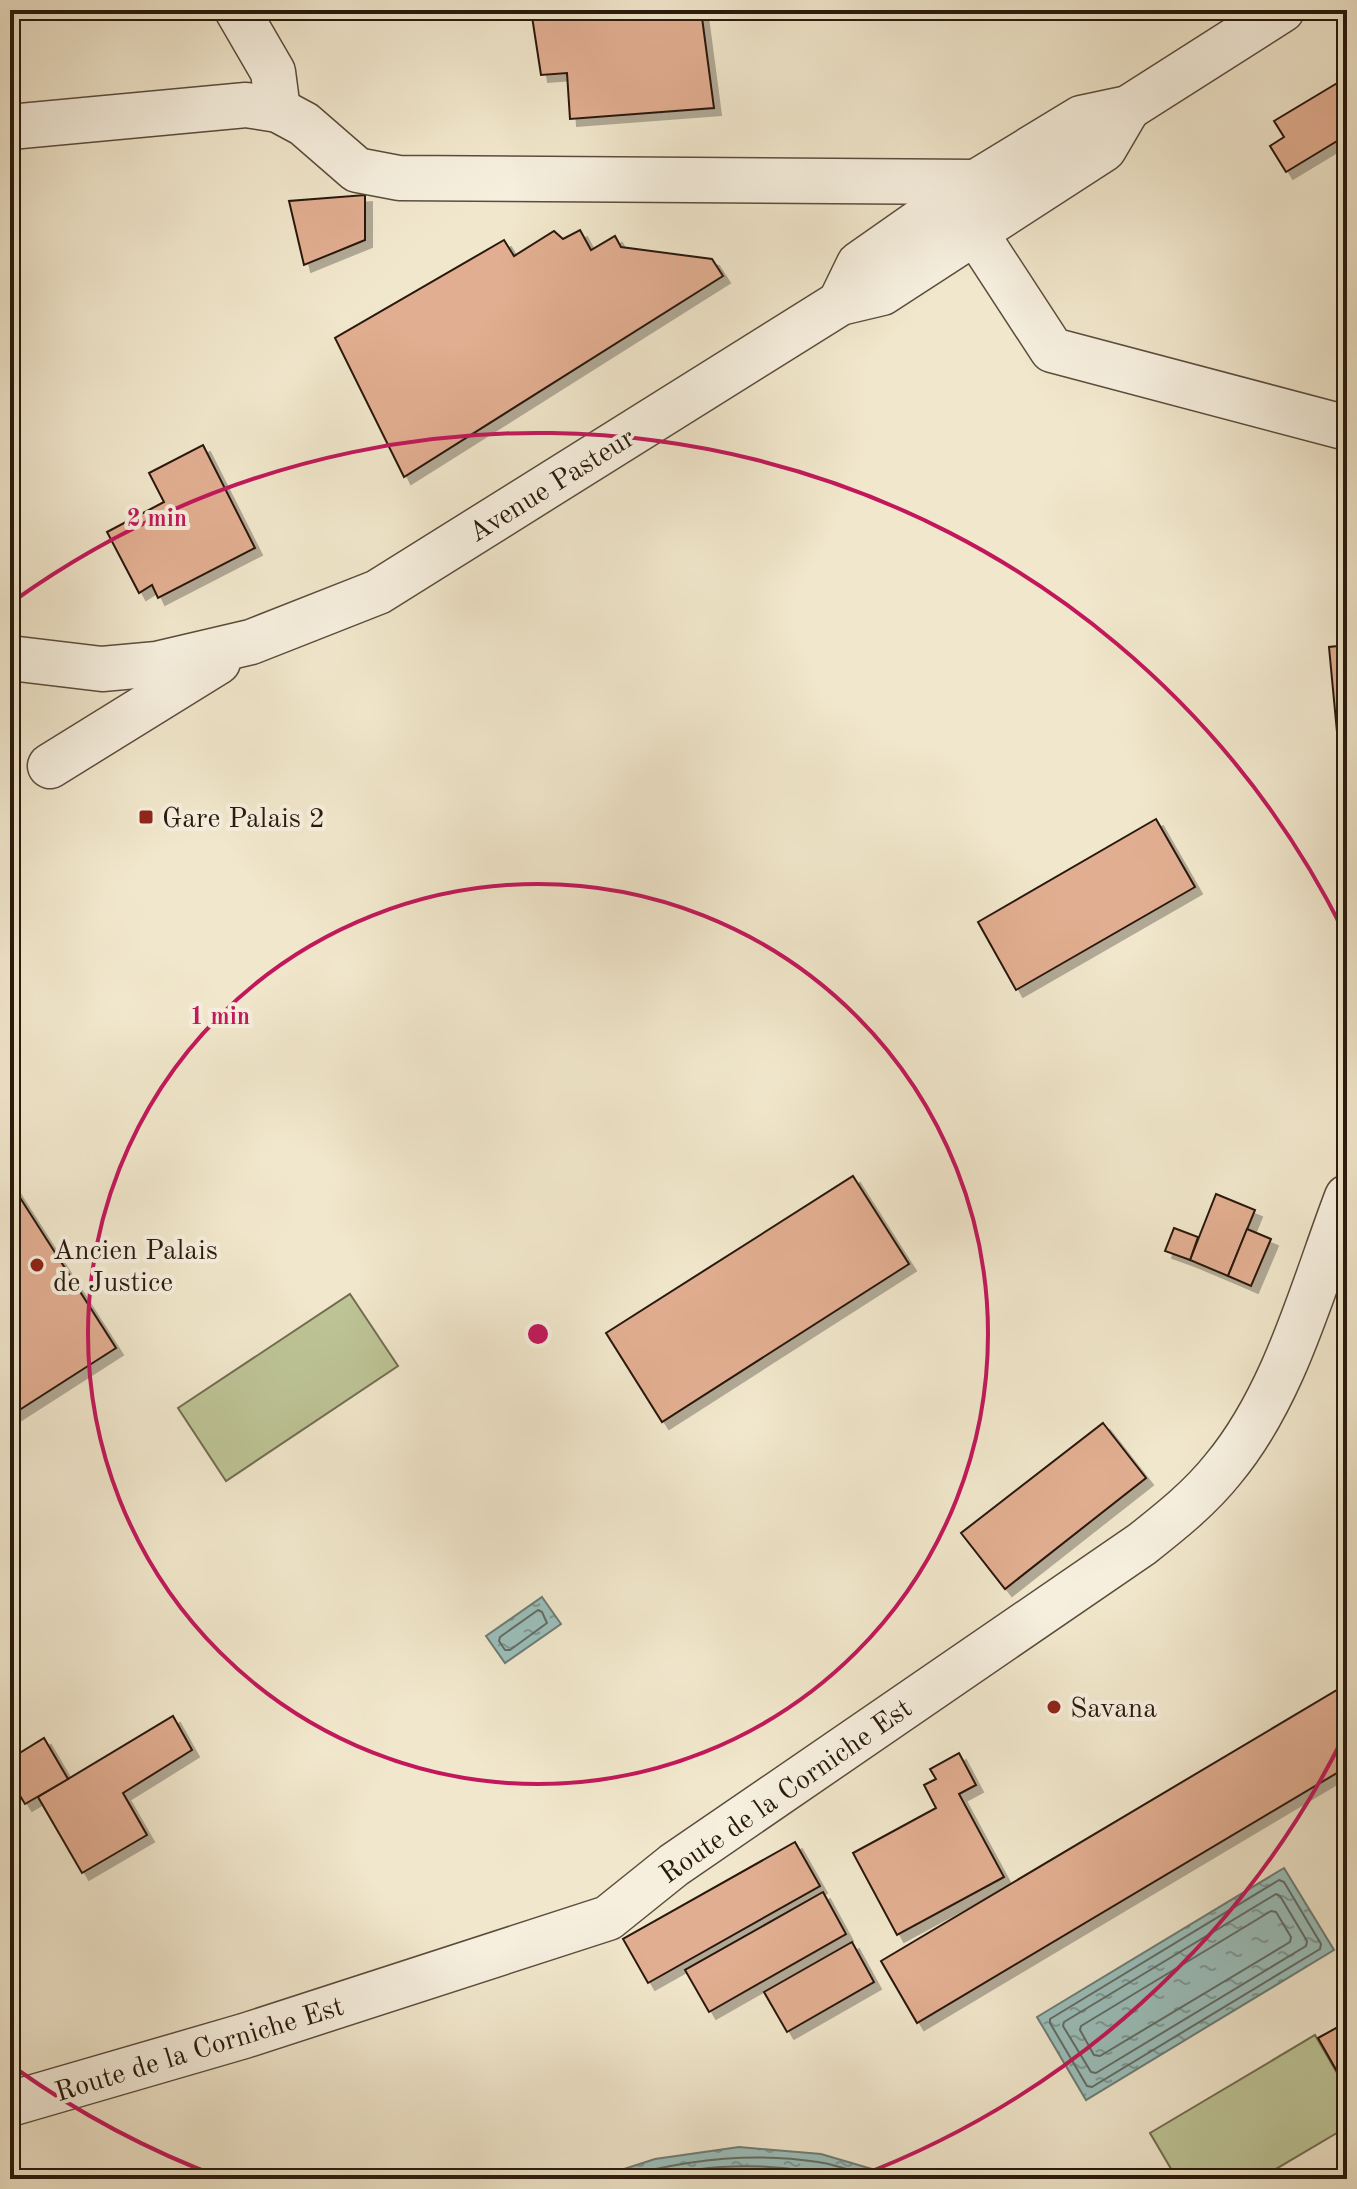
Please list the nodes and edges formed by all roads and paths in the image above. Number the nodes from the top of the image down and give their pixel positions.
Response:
1 (237, 10) edge
2 (1282, 10) edge
3 (278, 110) junction
4 (10, 127) edge
5 (968, 204) junction
6 (1347, 428) edge
7 (251, 642) junction
8 (10, 658) edge
9 (50, 766) dead end
10 (1347, 1197) edge
11 (10, 2104) edge

1 - 3 street
2 - 5 street, Avenue Pasteur
3 - 4 street
3 - 5 street
5 - 6 street
5 - 7 street, Avenue Pasteur
7 - 8 street
7 - 9 street
10 - 11 street, Route de la Corniche Est

